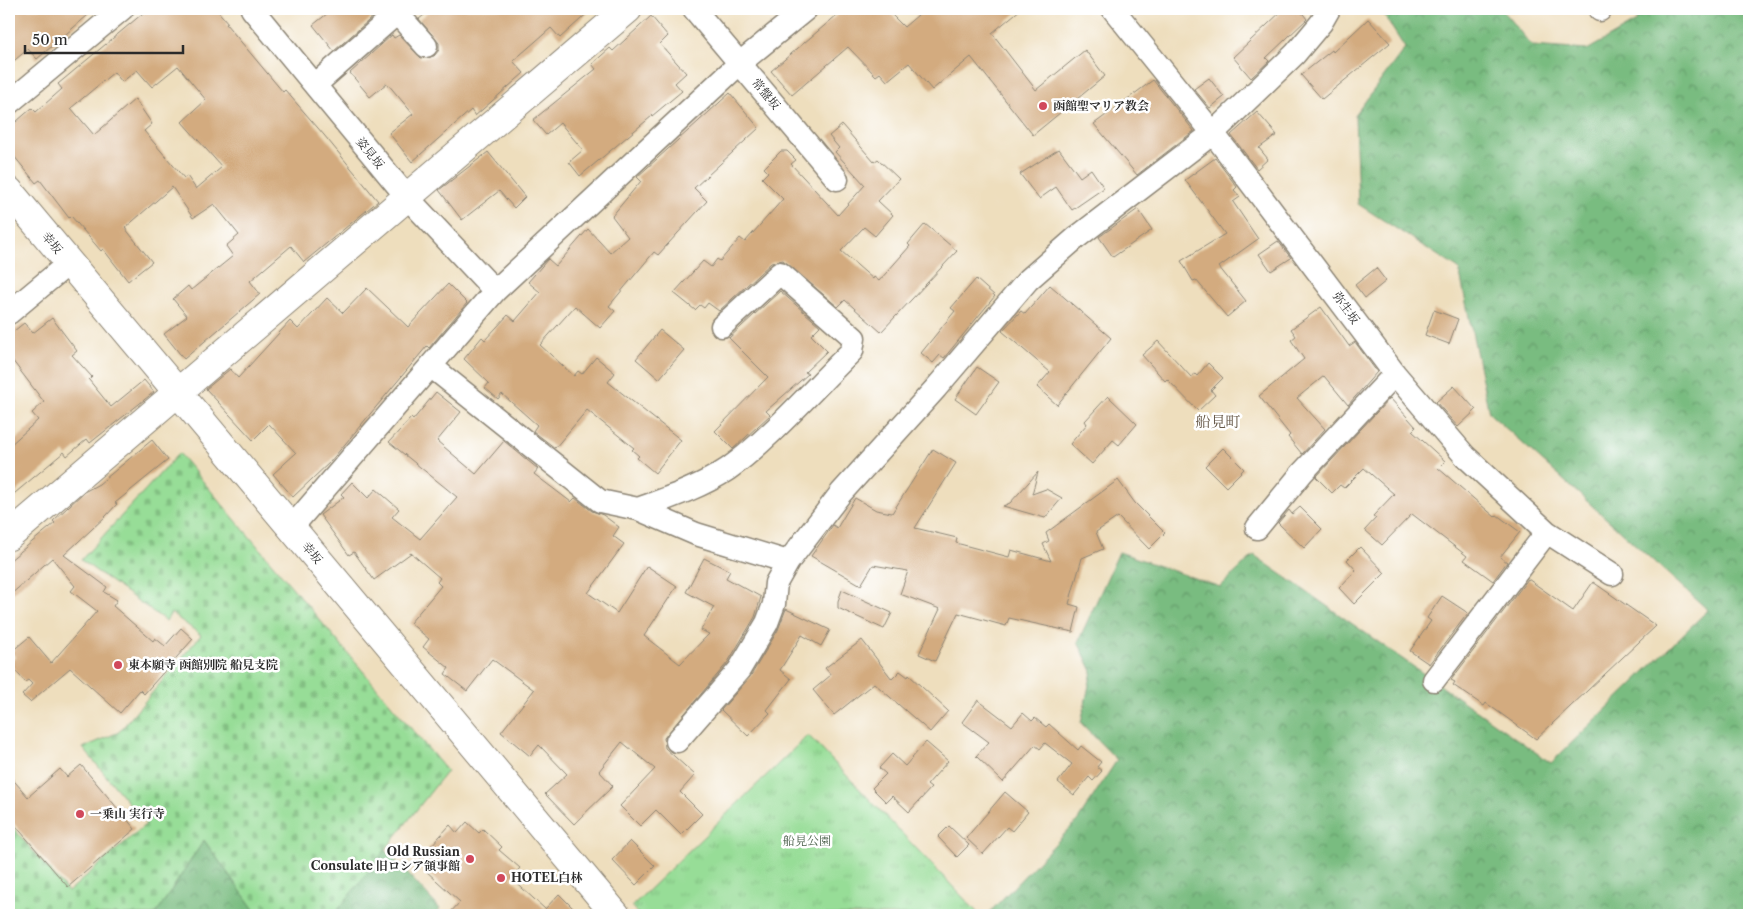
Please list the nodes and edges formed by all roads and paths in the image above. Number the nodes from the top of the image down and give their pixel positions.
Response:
1 (122, 9) edge
2 (252, 9) edge
3 (628, 9) edge
4 (694, 9) edge
5 (806, 9) edge
6 (1113, 9) edge
7 (1329, 9) edge
8 (426, 46) dead end
9 (740, 63) junction
10 (314, 85) junction
11 (9, 104) edge
12 (1213, 133) junction
13 (837, 179) dead end
14 (9, 191) edge
15 (407, 197) junction
16 (69, 263) junction
17 (496, 290) junction
18 (9, 313) edge
19 (722, 326) dead end
20 (432, 367) junction
21 (1395, 374) junction
22 (177, 392) junction
23 (638, 509) junction
24 (291, 528) junction
25 (1257, 528) dead end
26 (1547, 532) junction
27 (9, 536) edge
28 (788, 562) junction
29 (1612, 574) dead end
30 (1434, 680) dead end
31 (677, 741) dead end
32 (612, 914) edge

1 - 11 street
2 - 10 street, 姿見坂
3 - 15 street
4 - 9 street, 常盤坂
5 - 9 street
6 - 12 street, 弥生坂
7 - 12 street
8 - 10 street
9 - 13 street, 常盤坂
9 - 17 street
10 - 15 street, 姿見坂
12 - 21 street, 弥生坂
12 - 28 street
14 - 16 street, 幸坂
15 - 17 street, 姿見坂
15 - 22 street
16 - 18 street
16 - 22 street, 幸坂
17 - 20 street
19 - 23 street
20 - 23 street
20 - 24 street
21 - 25 street
21 - 26 street, 弥生坂
22 - 24 street, 幸坂
22 - 27 street
23 - 28 street
24 - 32 street, 幸坂
26 - 29 street, 弥生坂
26 - 30 street
28 - 31 street

